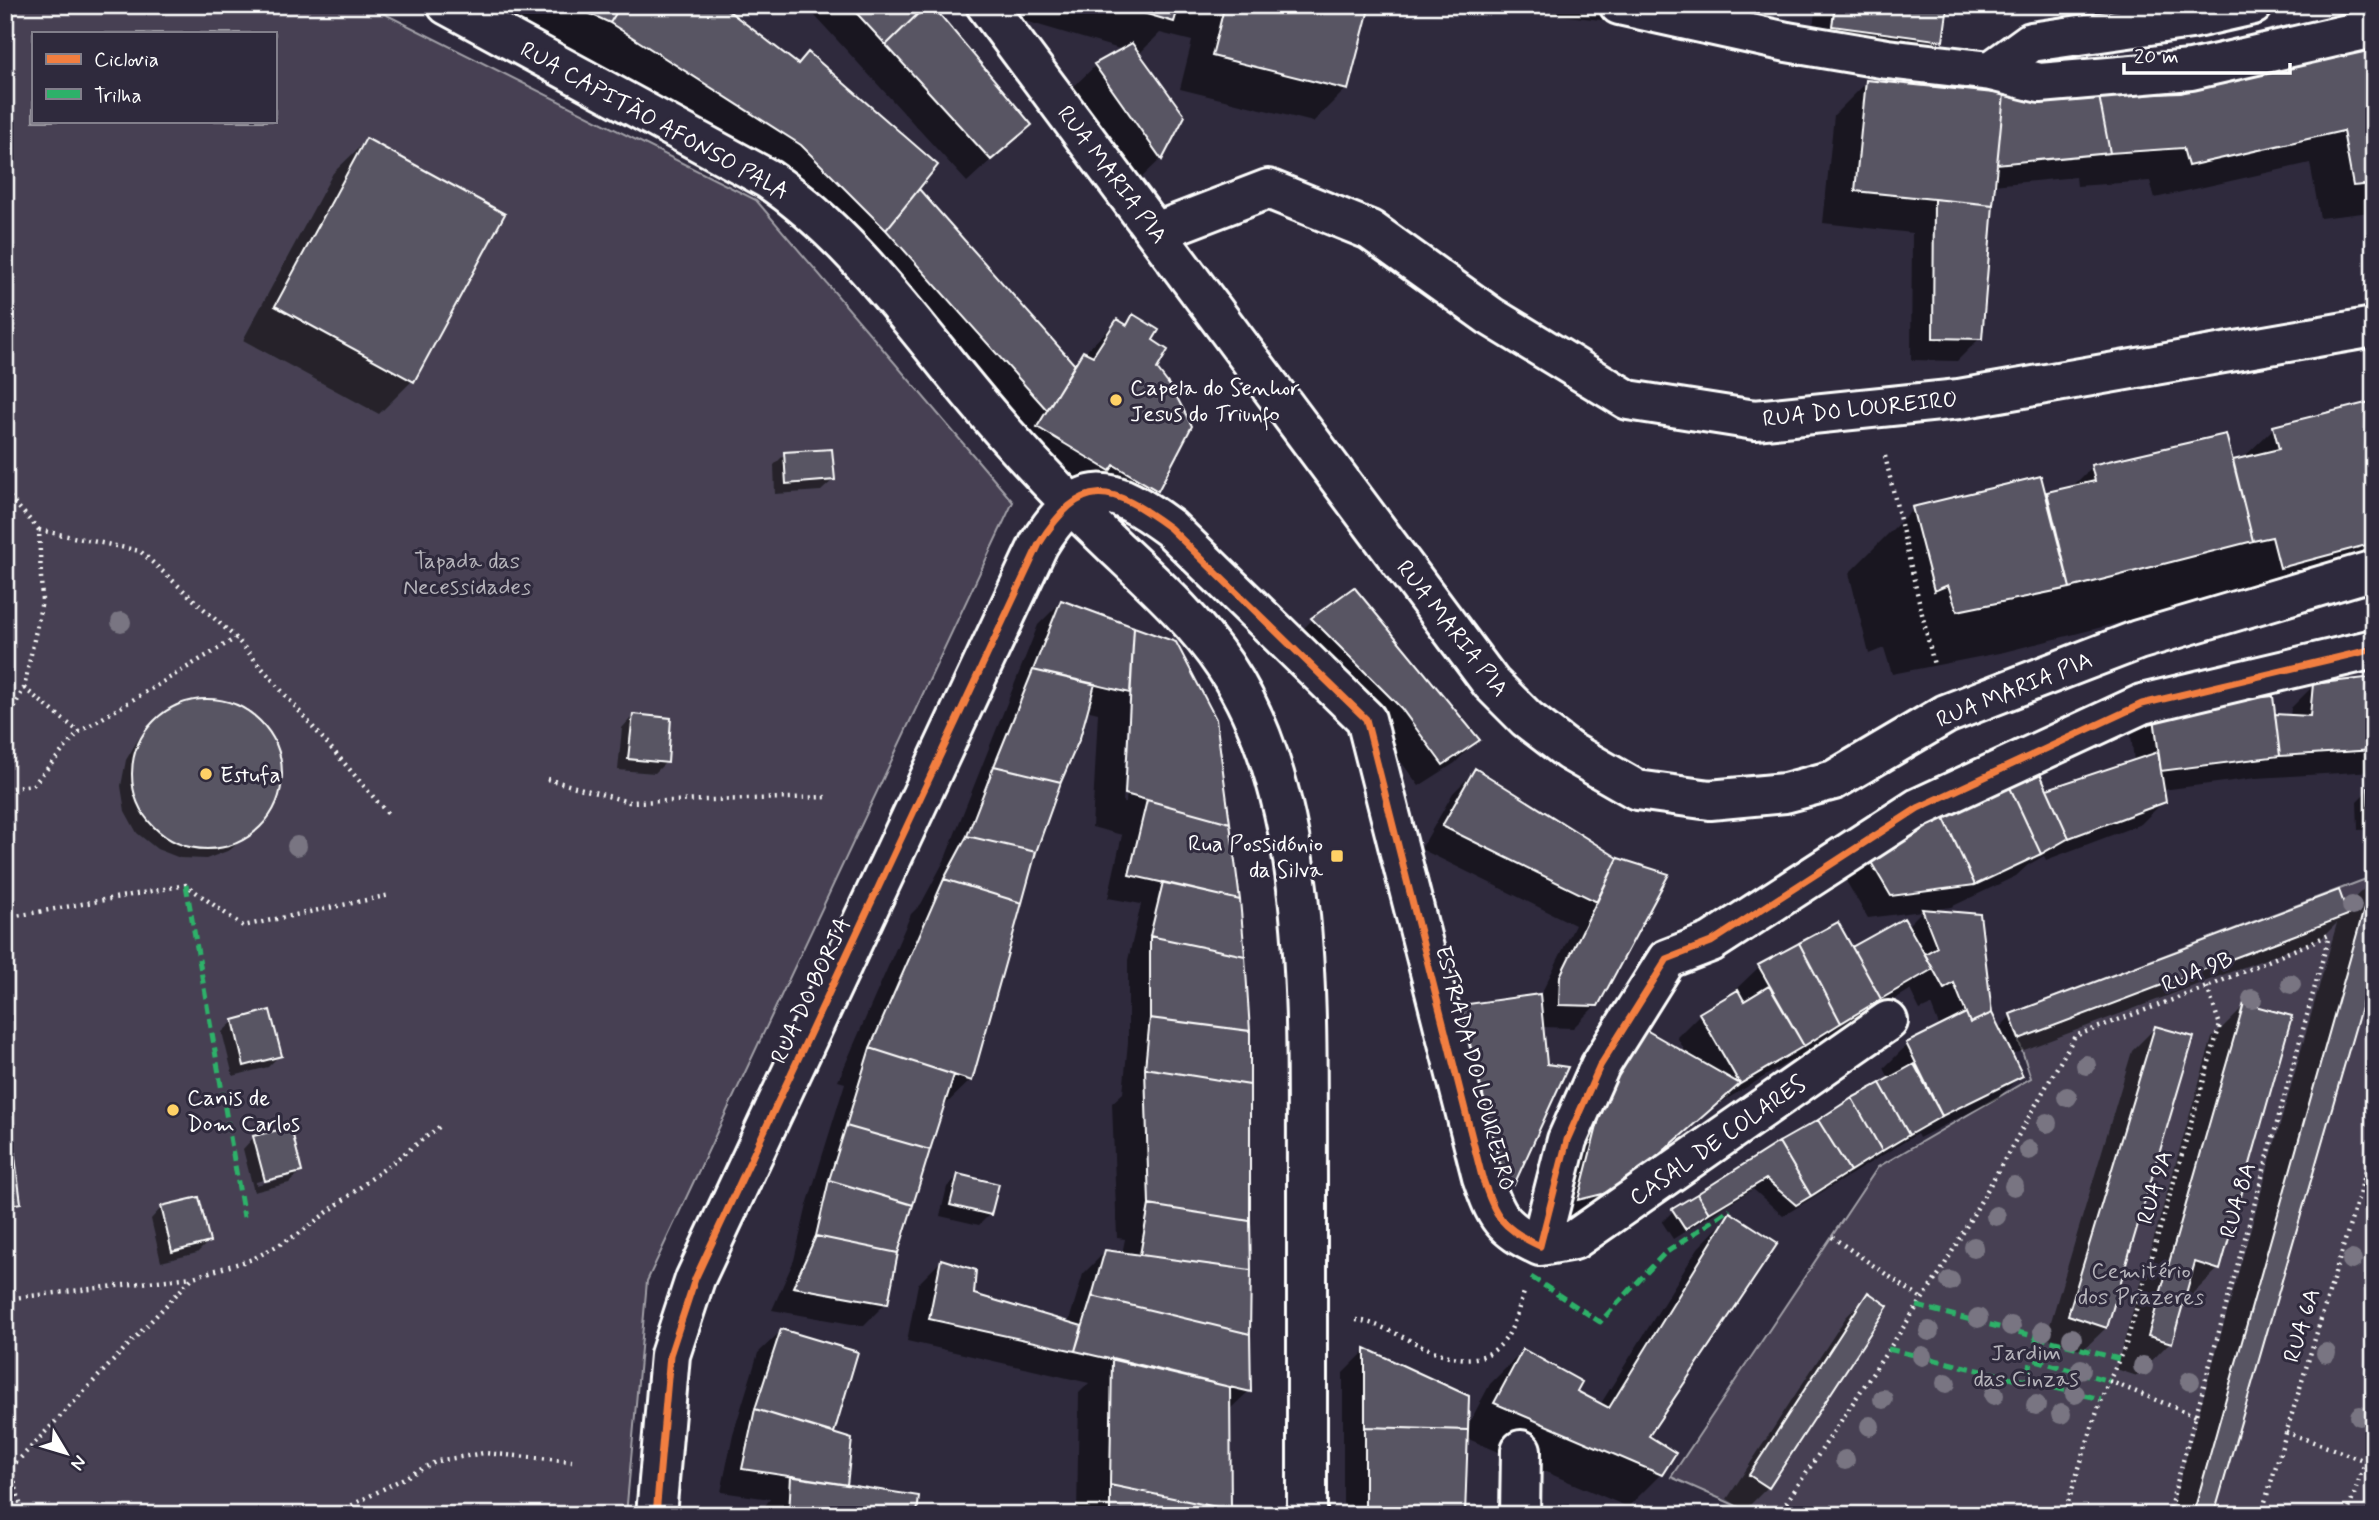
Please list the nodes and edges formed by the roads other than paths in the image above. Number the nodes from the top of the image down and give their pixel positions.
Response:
1 (447, 5) edge
2 (986, 5) edge
3 (1619, 5) edge
4 (2253, 5) edge
5 (2374, 28) edge
6 (1991, 71) junction
7 (1156, 232) junction
8 (2374, 327) edge
9 (1070, 504) junction
10 (2374, 570) edge
11 (2374, 649) edge
12 (1888, 1021) dead end
13 (1540, 1246) junction
14 (1521, 1450) dead end
15 (656, 1515) edge
16 (1307, 1515) edge
17 (1520, 1515) edge

1 - 9 street, RUA CAPITÃO AFONSO PALA
2 - 7 street, RUA MARIA PIA
3 - 6 street
4 - 6 street
5 - 6 street
7 - 8 street, RUA DO LOUREIRO
7 - 10 street, RUA MARIA PIA
9 - 13 street, ESTRADA DO LOUREIRO
9 - 15 street, RUA DO BORJA
9 - 16 street
11 - 13 street, ESTRADA DO LOUREIRO
12 - 13 street, CASAL DE COLARES
14 - 17 street

